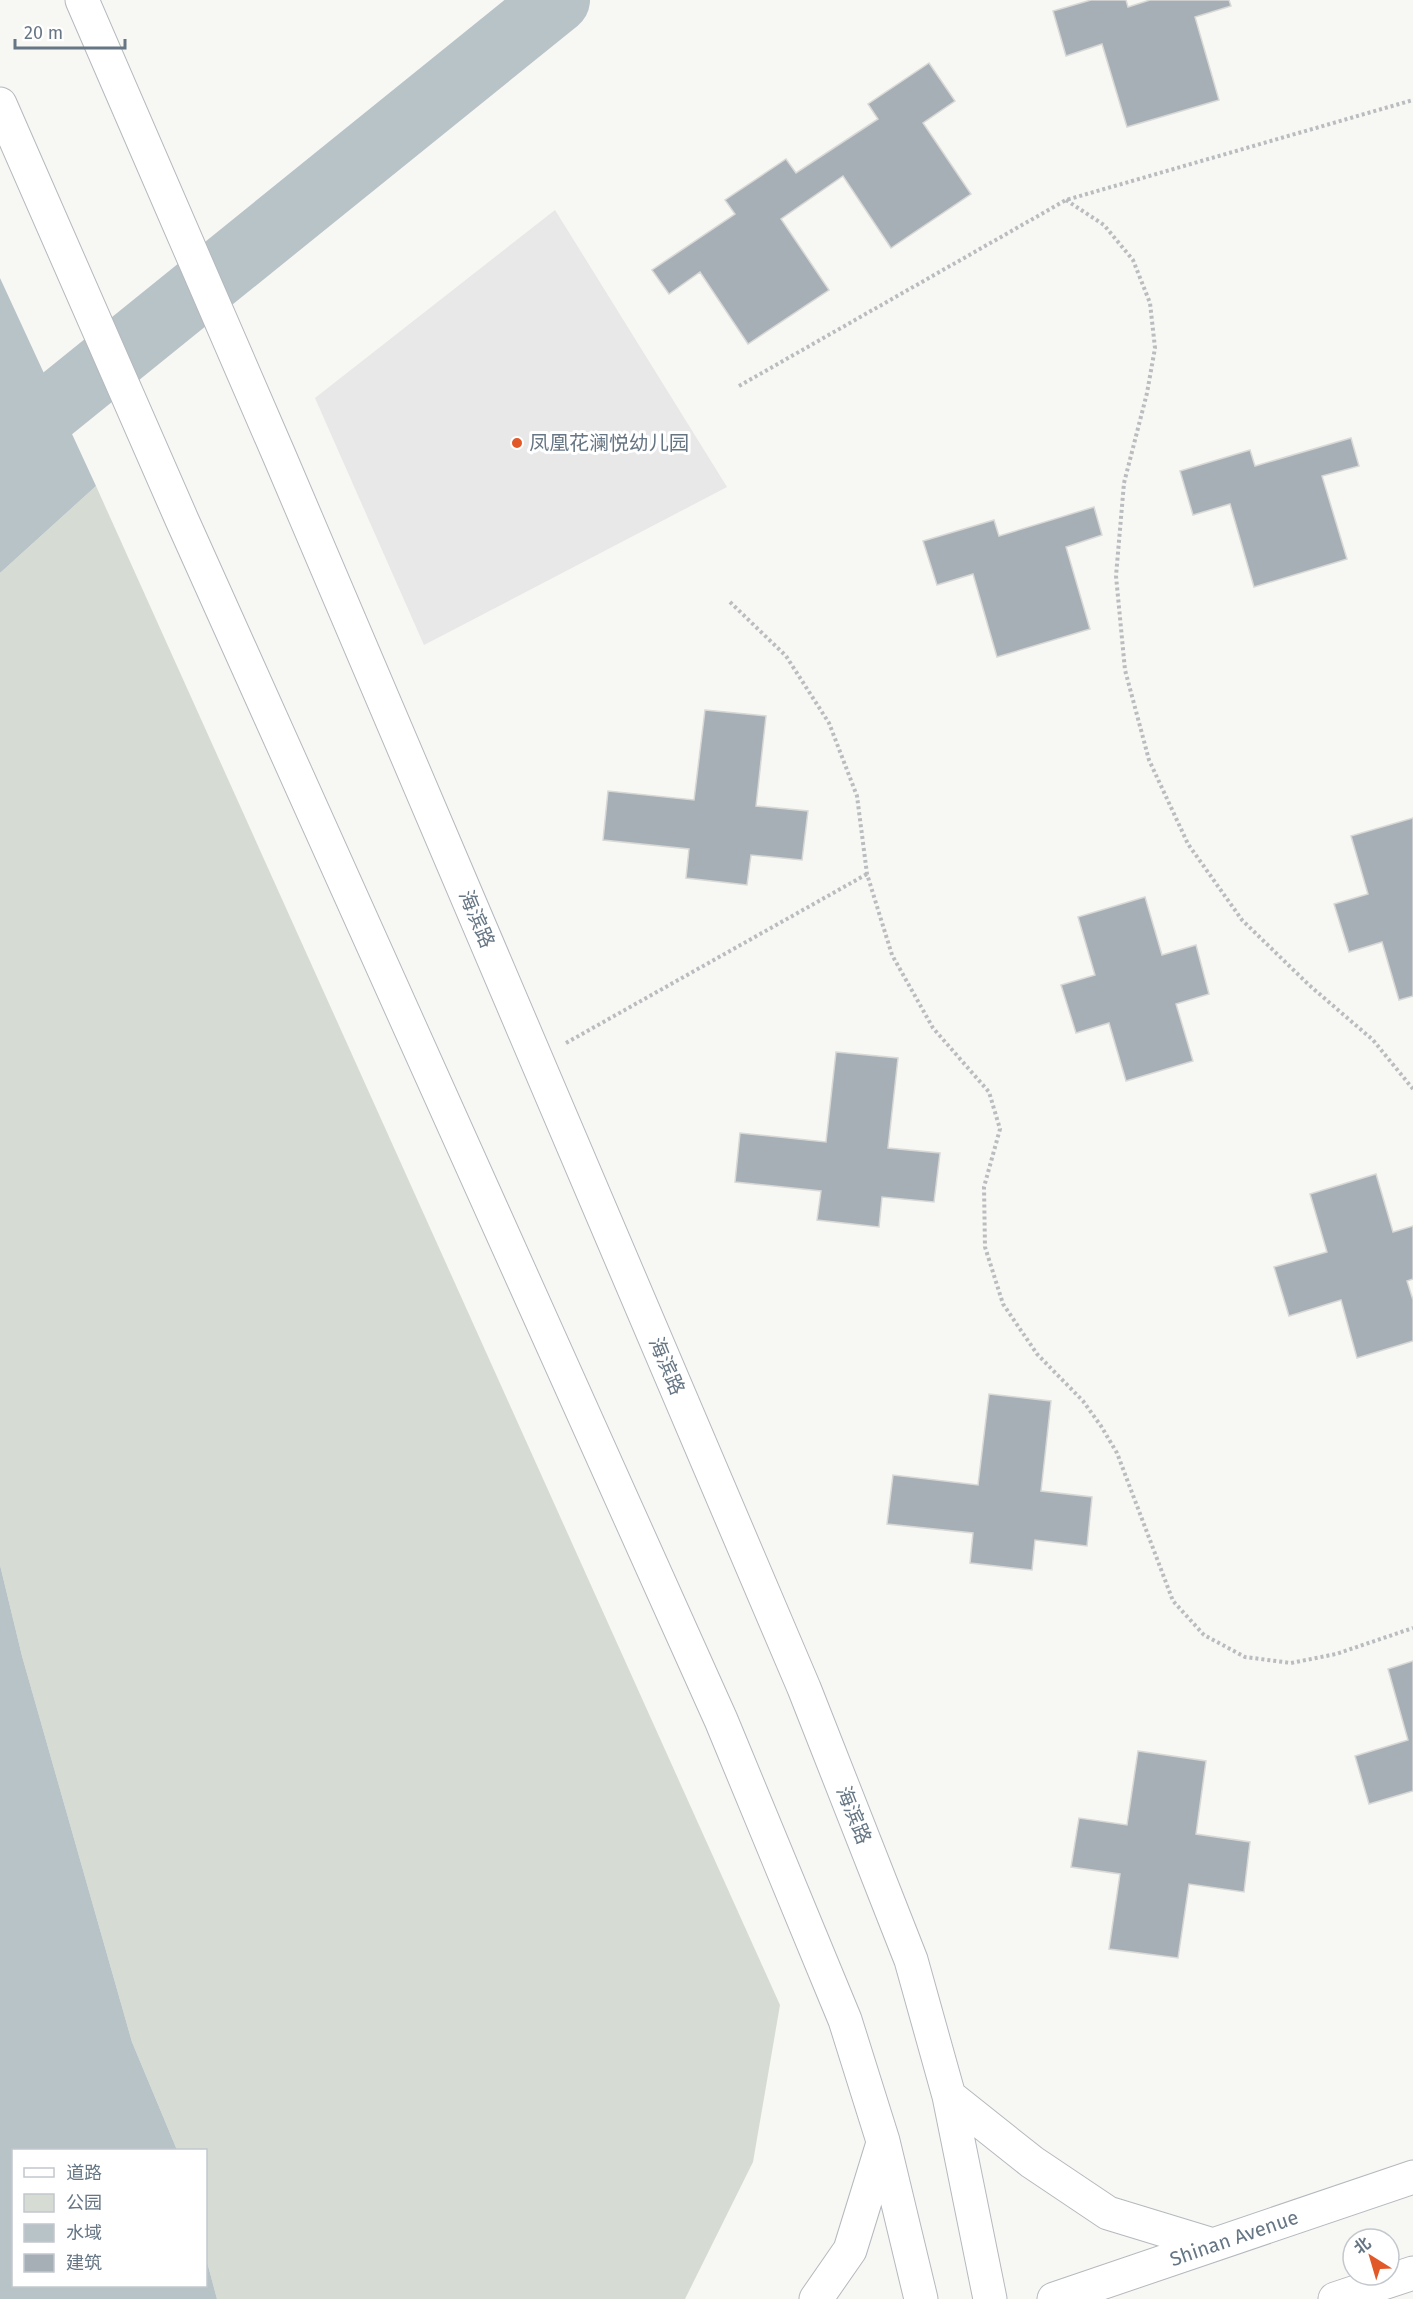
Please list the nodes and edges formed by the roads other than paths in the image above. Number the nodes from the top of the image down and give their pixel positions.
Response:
1 (83, 2) edge
2 (0, 104) edge
3 (949, 2096) junction
4 (883, 2141) junction
5 (1413, 2177) edge
6 (1213, 2245) junction
7 (1413, 2273) edge
8 (816, 2299) edge
9 (921, 2299) edge
10 (990, 2299) edge
11 (1054, 2299) edge
12 (1335, 2299) edge

1 - 3 street, 海滨路
2 - 4 street
3 - 6 street
3 - 10 street, 海滨路
4 - 8 street
4 - 9 street
5 - 6 street, Shinan Avenue
6 - 11 street, Shinan Avenue
7 - 12 street

